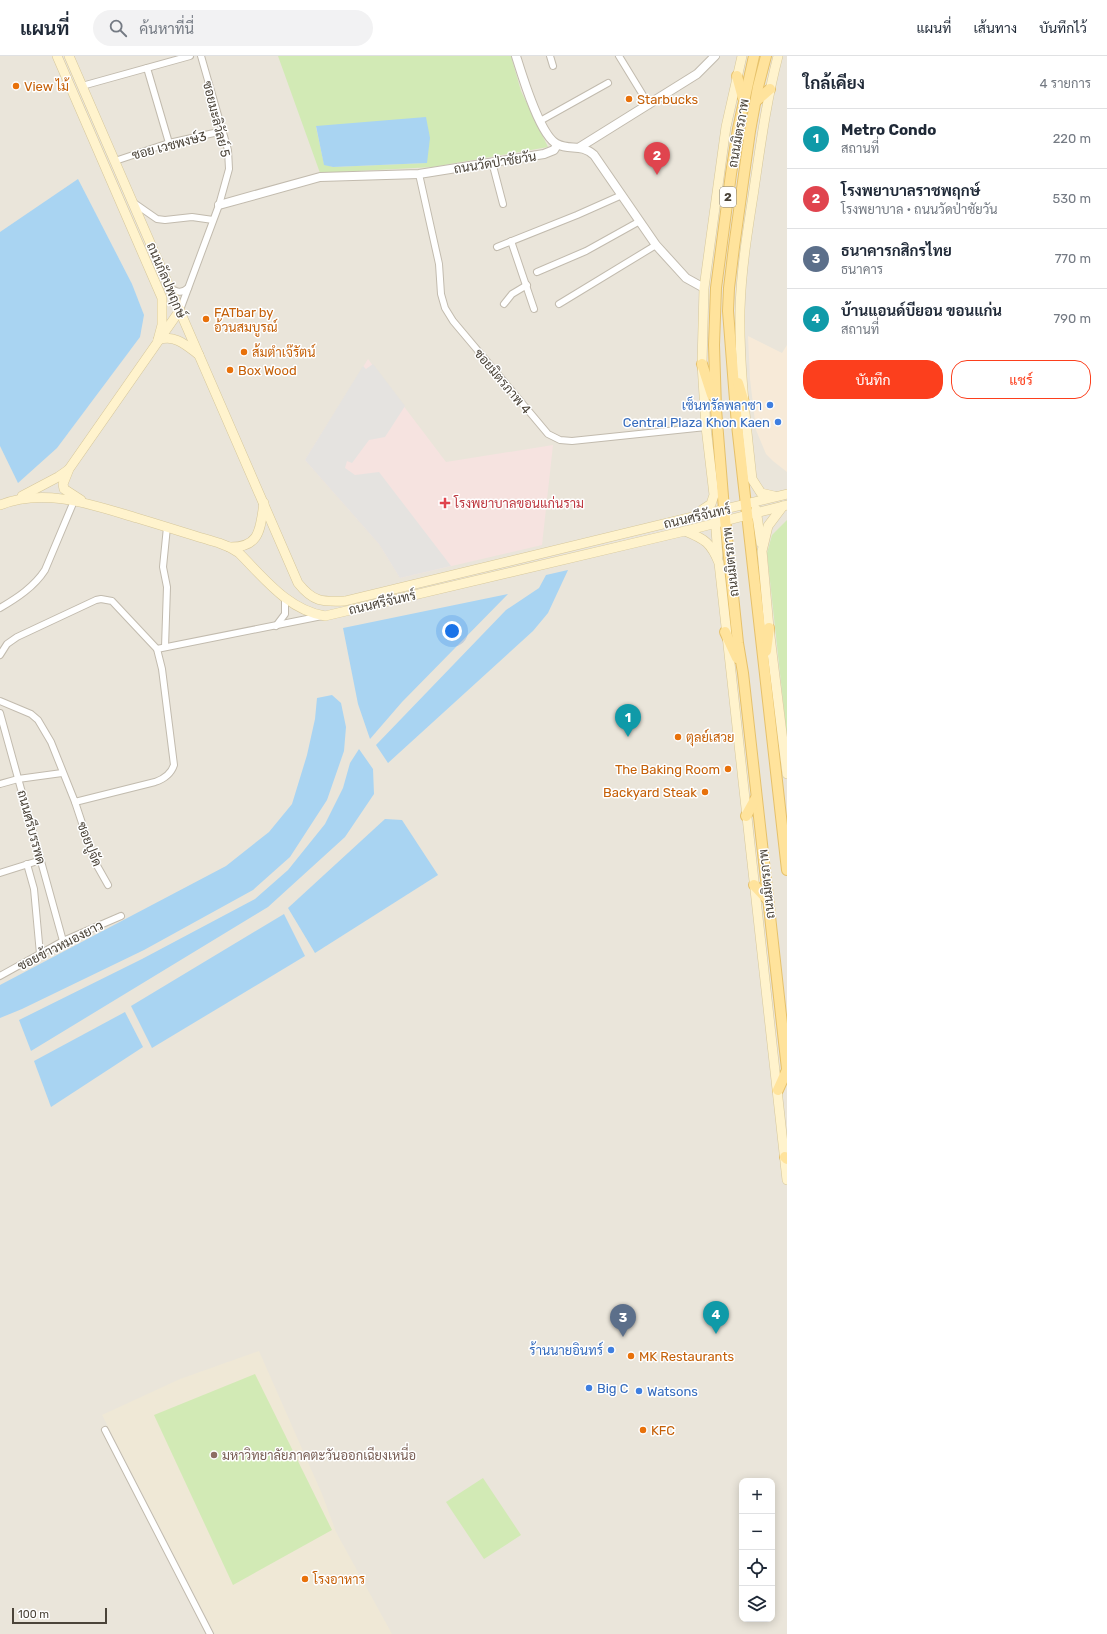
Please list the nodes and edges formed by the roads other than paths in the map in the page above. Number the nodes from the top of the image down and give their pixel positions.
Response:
1 (56, 56) edge
2 (69, 56) edge
3 (190, 56) edge
4 (201, 56) edge
5 (516, 56) edge
6 (550, 56) edge
7 (620, 56) edge
8 (742, 56) edge
9 (754, 56) edge
10 (766, 56) edge
11 (778, 56) edge
12 (710, 58) edge
13 (553, 66) dead end
14 (147, 68) junction
15 (737, 76) junction
16 (608, 83) dead end
17 (82, 86) junction
18 (770, 89) junction
19 (744, 99) junction
20 (756, 101) junction
21 (649, 105) junction
22 (540, 121) junction
23 (223, 131) junction
24 (168, 143) junction
25 (557, 145) junction
26 (580, 148) junction
27 (115, 161) junction
28 (492, 162) junction
29 (418, 174) junction
30 (622, 195) junction
31 (132, 202) junction
32 (503, 204) dead end
33 (219, 205) junction
34 (213, 220) junction
35 (640, 221) junction
36 (149, 240) junction
37 (511, 241) junction
38 (139, 244) junction
39 (656, 245) junction
40 (497, 247) dead end
41 (537, 272) dead end
42 (527, 285) junction
43 (170, 288) junction
44 (189, 288) junction
45 (704, 288) junction
46 (504, 304) dead end
47 (560, 304) dead end
48 (534, 309) dead end
49 (180, 310) junction
50 (158, 340) junction
51 (199, 355) junction
52 (702, 364) junction
53 (732, 364) junction
54 (744, 406) junction
55 (716, 409) junction
56 (706, 426) junction
57 (69, 469) junction
58 (752, 479) junction
59 (714, 495) junction
60 (785, 495) edge
61 (16, 500) junction
62 (74, 501) junction
63 (86, 502) junction
64 (264, 503) junction
65 (751, 504) junction
66 (0, 506) edge
67 (785, 506) edge
68 (720, 510) junction
69 (752, 515) junction
70 (685, 518) junction
71 (720, 522) junction
72 (167, 527) junction
73 (685, 531) junction
74 (229, 547) junction
75 (762, 551) junction
76 (719, 563) junction
77 (285, 598) junction
78 (326, 601) joint
79 (0, 608) edge
80 (325, 616) junction
81 (276, 626) junction
82 (725, 632) junction
83 (770, 632) junction
84 (165, 647) junction
85 (157, 648) junction
86 (0, 655) edge
87 (764, 668) junction
88 (743, 673) junction
89 (0, 701) edge
90 (0, 713) edge
91 (62, 773) junction
92 (787, 774) edge
93 (18, 778) junction
94 (0, 784) edge
95 (756, 798) junction
96 (75, 802) junction
97 (746, 816) junction
98 (40, 860) junction
99 (27, 864) junction
100 (787, 870) edge
101 (0, 873) edge
102 (754, 884) junction
103 (108, 885) dead end
104 (768, 900) junction
105 (121, 916) dead end
106 (63, 941) junction
107 (40, 954) junction
108 (0, 976) edge
109 (787, 1070) edge
110 (778, 1090) junction
111 (786, 1158) edge
112 (787, 1180) edge
113 (105, 1430) dead end
114 (209, 1632) edge

1 - 38 main road, ถนนกัลปพฤกษ์
2 - 17 main road, ถนนกัลปพฤกษ์
3 - 14 street
4 - 23 street, ซอยมะลิวัลย์ 5
5 - 22 street
6 - 13 street
7 - 21 street
8 - 15 main road, ถนนมิตรภาพ / 2
9 - 19 main road, ถนนมิตรภาพ / 2
10 - 20 main road, ถนนมิตรภาพ / 2
11 - 18 main road, ถนนมิตรภาพ / 2
12 - 21 street
14 - 17 street
14 - 24 street
15 - 19 main road
15 - 45 main road, ถนนมิตรภาพ / 2
16 - 22 street
17 - 27 main road, ถนนกัลปพฤกษ์
18 - 20 main road
18 - 54 main road, ถนนมิตรภาพ / 2
19 - 55 main road, ถนนมิตรภาพ / 2
20 - 53 main road, ถนนมิตรภาพ / 2
21 - 26 street
22 - 25 street
23 - 24 street, ซอย เวชพงษ์3
23 - 33 street, ซอยมะลิวัลย์ 5
24 - 27 street, ซอย เวชพงษ์3
25 - 26 street
25 - 28 street, ถนนวัดป่าชัยวัน
26 - 30 street
27 - 31 main road, ถนนกัลปพฤกษ์
28 - 29 street, ถนนวัดป่าชัยวัน
28 - 32 street
29 - 33 street, ถนนวัดป่าชัยวัน
29 - 56 street, ซอยมิตรภาพ 4
30 - 35 street
30 - 37 street
31 - 34 street
31 - 36 main road, ถนนกัลปพฤกษ์
33 - 34 street, ซอยมะลิวัลย์ 5
34 - 44 street, ซอยมะลิวัลย์ 5
35 - 39 street
35 - 41 street
36 - 38 street
36 - 43 main road, ถนนกัลปพฤกษ์
37 - 40 street
37 - 42 street
38 - 50 main road, ถนนกัลปพฤกษ์
39 - 45 street
39 - 47 street
42 - 46 street
42 - 48 street
43 - 44 street
43 - 49 main road, ถนนกัลปพฤกษ์
44 - 49 street, ซอยมะลิวัลย์ 5
45 - 52 main road, ถนนมิตรภาพ
49 - 50 main road
49 - 51 main road, ถนนกัลปพฤกษ์
50 - 51 main road
50 - 57 main road
51 - 64 main road, ถนนกัลปพฤกษ์
52 - 55 main road
52 - 56 main road, ถนนมิตรภาพ
53 - 54 main road
53 - 65 main road, ถนนมิตรภาพ
54 - 58 main road, ถนนมิตรภาพ
55 - 68 main road, ถนนมิตรภาพ
56 - 59 main road, ถนนมิตรภาพ
57 - 61 main road
57 - 63 main road
58 - 60 main road
58 - 65 main road, ถนนมิตรภาพ
59 - 68 main road, ถนนมิตรภาพ
59 - 70 main road
60 - 65 main road, ถนนศรีจันทร์
61 - 62 main road, ถนนศรีจันทร์
61 - 66 main road, ถนนศรีจันทร์
62 - 63 main road, ถนนศรีจันทร์
62 - 79 street
63 - 72 main road, ถนนศรีจันทร์
64 - 74 main road
64 - 78 main road, ถนนกัลปพฤกษ์
65 - 68 main road, ถนนศรีจันทร์
65 - 69 main road, ถนนมิตรภาพ
67 - 69 main road, ถนนศรีจันทร์
67 - 75 main road
68 - 70 main road, ถนนศรีจันทร์
68 - 71 main road, ถนนมิตรภาพ
69 - 71 main road, ถนนศรีจันทร์
69 - 75 main road
69 - 87 main road, ถนนมิตรภาพ
70 - 78 main road, ถนนศรีจันทร์
71 - 73 main road, ถนนศรีจันทร์
71 - 76 main road, ถนนมิตรภาพ
71 - 88 main road, ถนนมิตรภาพ
72 - 74 main road, ถนนศรีจันทร์
72 - 84 street
73 - 76 main road
73 - 80 main road, ถนนศรีจันทร์
74 - 77 main road, ถนนศรีจันทร์
75 - 83 main road
76 - 82 main road, ถนนมิตรภาพ
77 - 80 main road, ถนนศรีจันทร์
77 - 81 street
80 - 81 street
81 - 84 street
82 - 88 main road
82 - 97 main road, ถนนมิตรภาพ
83 - 87 main road
83 - 92 main road
84 - 85 street
85 - 86 street
85 - 96 street
87 - 100 main road, ถนนมิตรภาพ
88 - 95 main road, ถนนมิตรภาพ
89 - 91 street, ซอยปูจัด
90 - 93 street, ถนนศรีบรรพด
91 - 93 street
91 - 96 street, ซอยปูจัด
93 - 94 street
93 - 98 street, ถนนศรีบรรพด
95 - 97 main road
95 - 104 main road, ถนนมิตรภาพ
96 - 103 street, ซอยปูจัด
97 - 102 main road, ถนนมิตรภาพ
98 - 99 street
98 - 106 street, ถนนศรีบรรพด
99 - 101 street
99 - 107 street
102 - 104 main road
102 - 110 main road, ถนนมิตรภาพ
104 - 109 main road, ถนนมิตรภาพ
105 - 106 street, ซอยข้าวหมองยาว
106 - 107 street, ซอยข้าวหมองยาว
107 - 108 street, ซอยข้าวหมองยาว
109 - 110 main road
110 - 111 main road, ถนนมิตรภาพ
111 - 112 main road, ถนนมิตรภาพ
113 - 114 street

